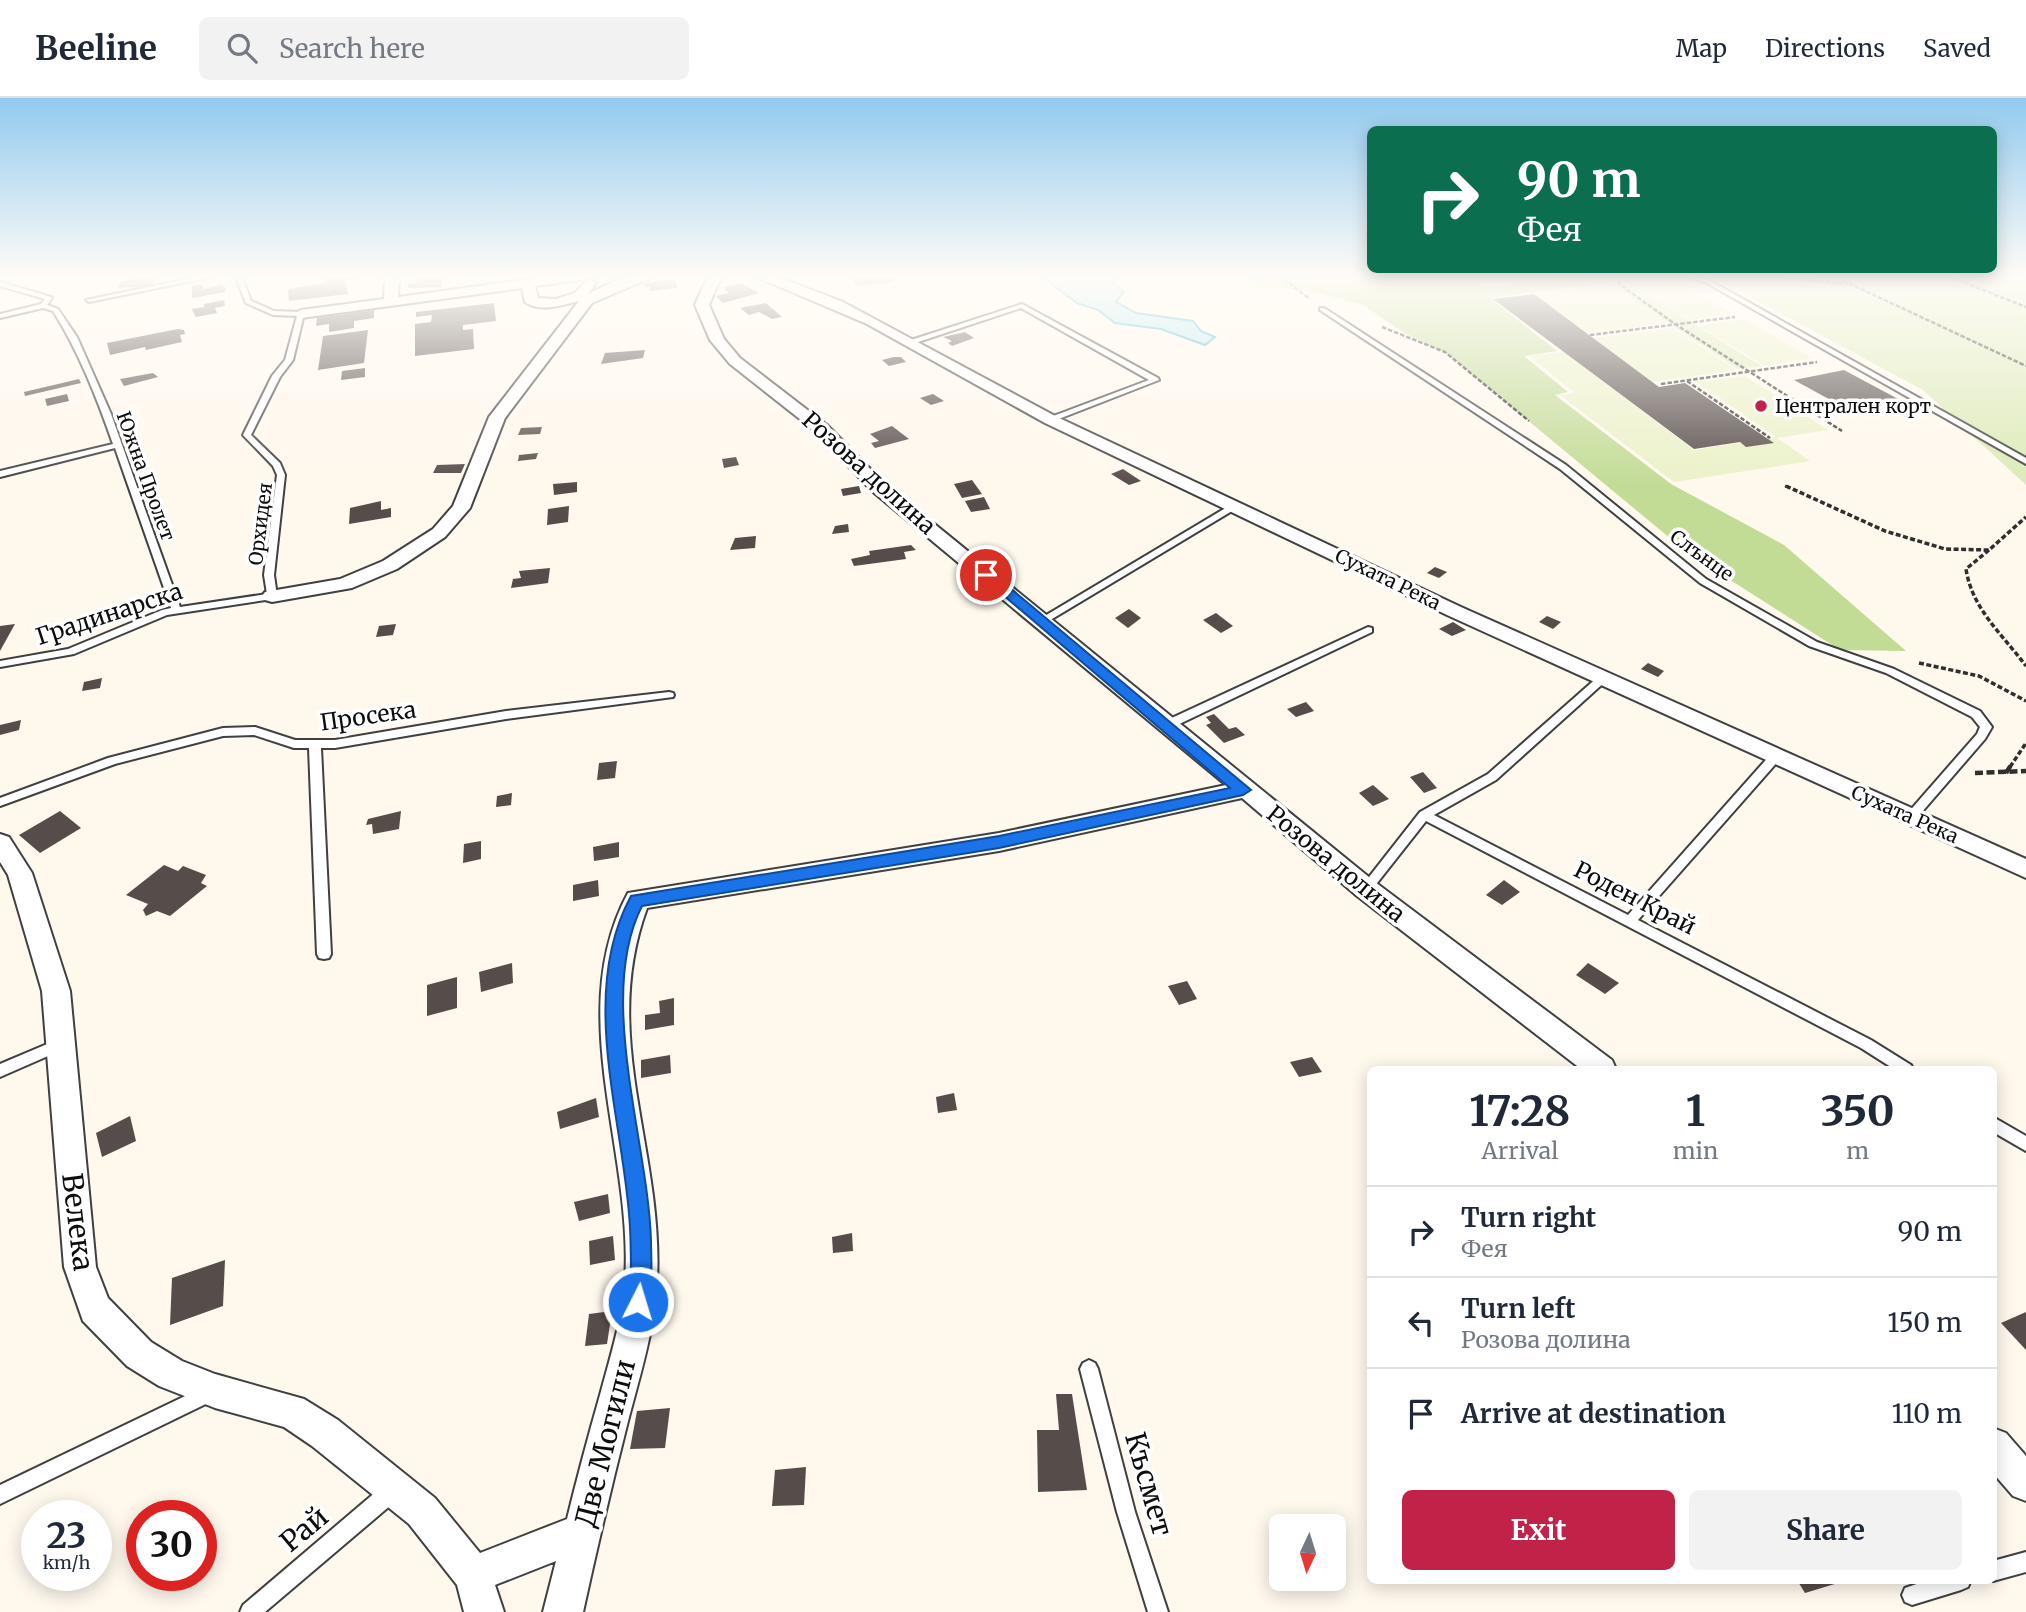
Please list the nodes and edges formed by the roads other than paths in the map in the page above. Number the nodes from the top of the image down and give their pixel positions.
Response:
1 (77, 346) edge
2 (293, 346) edge
3 (549, 346) edge
4 (723, 346) edge
5 (920, 346) edge
6 (1093, 346) edge
7 (1378, 346) edge
8 (1822, 346) edge
9 (1051, 420) junction
10 (118, 445) junction
11 (2026, 461) edge
12 (0, 474) edge
13 (1234, 506) junction
14 (272, 596) junction
15 (176, 609) junction
16 (1043, 620) junction
17 (1368, 631) dead end
18 (0, 664) edge
19 (1603, 678) junction
20 (669, 695) dead end
21 (1167, 725) junction
22 (315, 746) junction
23 (1776, 756) junction
24 (1243, 790) junction
25 (0, 802) edge
26 (1424, 815) junction
27 (1911, 817) junction
28 (0, 843) edge
29 (2026, 869) edge
30 (1366, 890) junction
31 (1630, 921) junction
32 (324, 954) dead end
33 (60, 1045) junction
34 (1598, 1066) edge
35 (1901, 1066) edge
36 (0, 1071) edge
37 (1997, 1126) edge
38 (2026, 1144) edge
39 (1089, 1369) dead end
40 (215, 1391) junction
41 (1997, 1450) edge
42 (2026, 1483) edge
43 (394, 1489) junction
44 (0, 1495) edge
45 (582, 1532) junction
46 (2026, 1562) edge
47 (1997, 1570) edge
48 (473, 1575) junction
49 (1948, 1584) edge
50 (1912, 1595) dead end
51 (250, 1612) edge
52 (484, 1612) edge
53 (563, 1612) edge
54 (1158, 1612) edge

1 - 10 lane, Южна Пролет
2 - 14 lane, Орхидея
3 - 14 street
4 - 16 street, Розова долина
5 - 9 street, Сухата Река
6 - 9 lane
7 - 27 lane, Слънце
8 - 11 lane
9 - 13 street, Сухата Река
10 - 12 lane
10 - 15 lane, Южна Пролет
13 - 16 lane
13 - 19 street, Сухата Река
14 - 15 lane, Градинарска
15 - 18 lane, Градинарска
16 - 21 street, Розова долина
17 - 21 lane
19 - 23 street, Сухата Река
19 - 26 lane
20 - 22 lane, Просека
21 - 24 street, Розова долина
22 - 25 lane, Просека
22 - 32 lane
23 - 27 street, Сухата Река
23 - 31 lane
24 - 30 street, Розова долина
24 - 45 street, Две Могили
26 - 30 lane
26 - 31 lane, Роден Край
27 - 29 street, Сухата Река
28 - 33 street, Велека
30 - 34 street, Розова долина
31 - 35 lane, Роден Край
33 - 36 lane
33 - 40 street, Велека
37 - 38 lane
39 - 54 lane, Късмет
40 - 43 street, Велека
40 - 44 lane
41 - 42 street
43 - 48 street, Велека
43 - 51 lane, Рай
45 - 48 street
45 - 53 street, Две Могили
46 - 47 lane
48 - 52 street, Велека
49 - 50 lane

